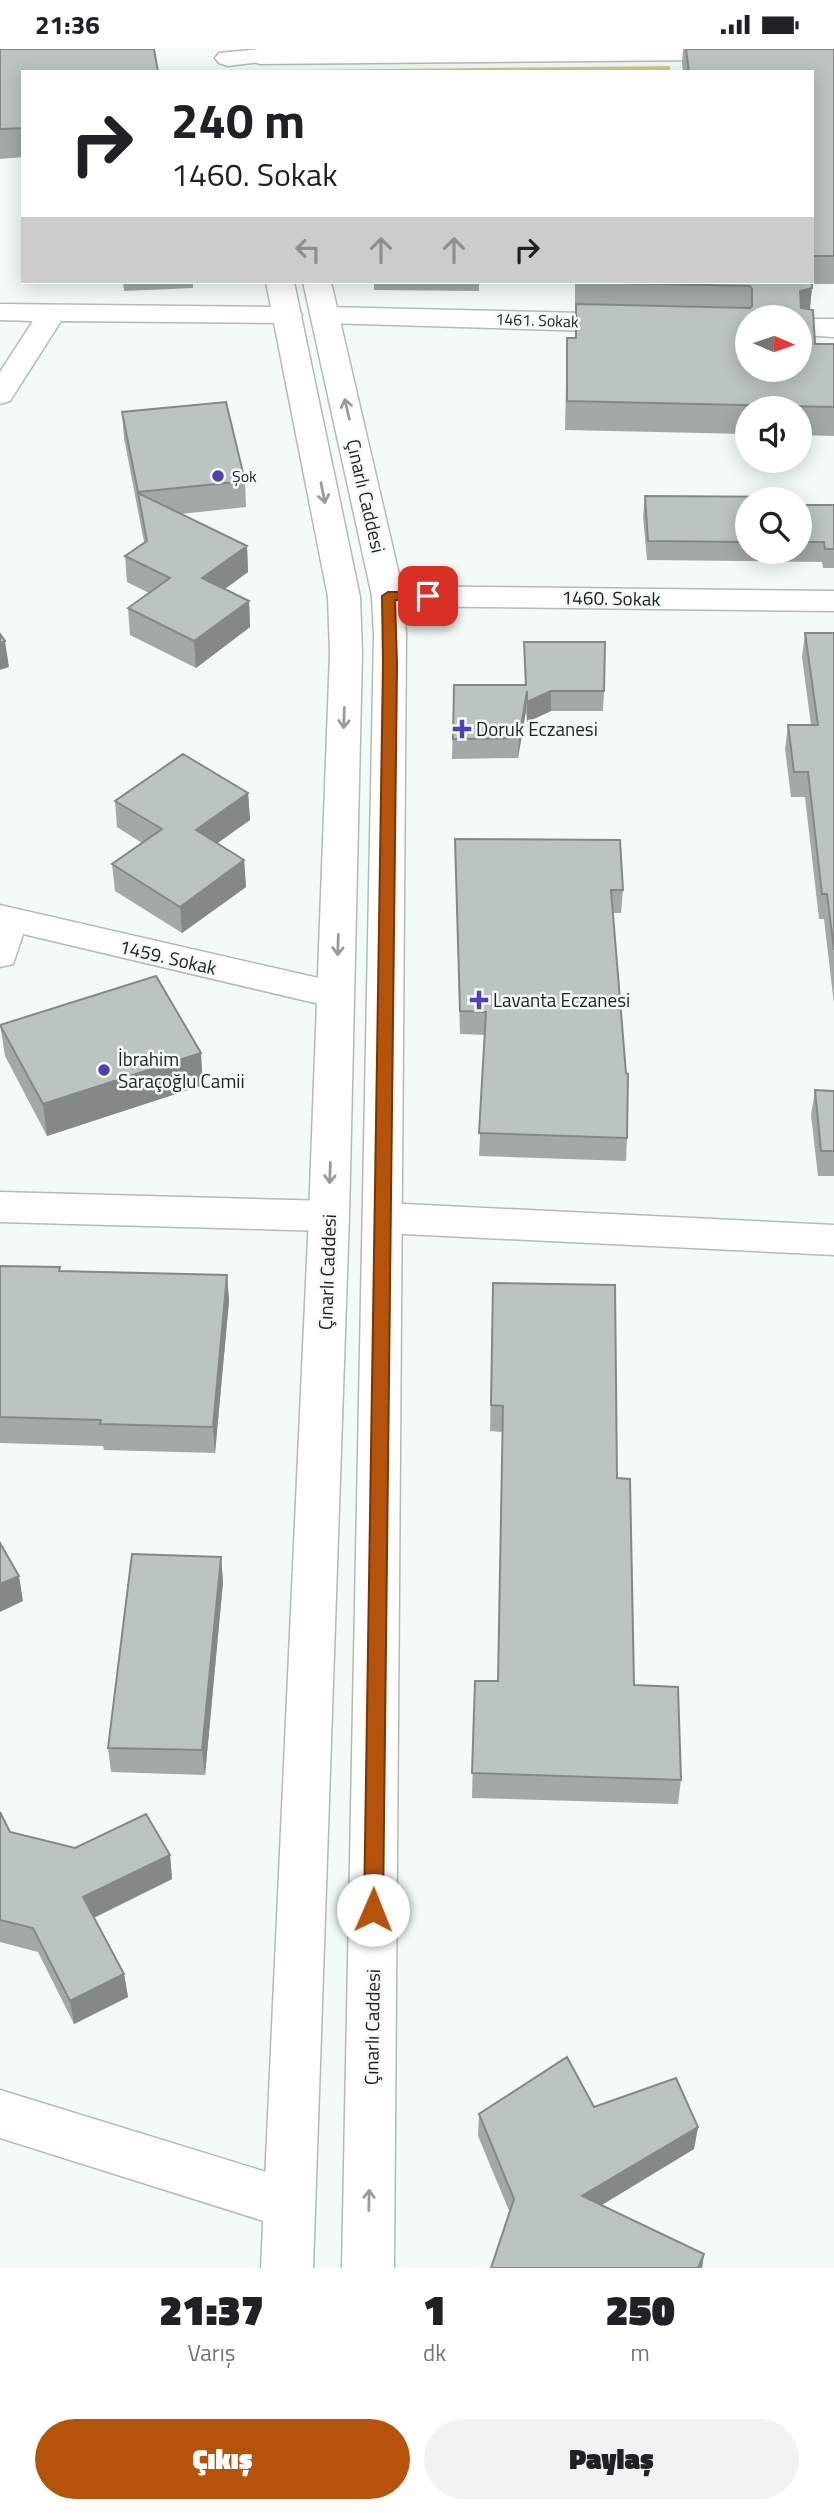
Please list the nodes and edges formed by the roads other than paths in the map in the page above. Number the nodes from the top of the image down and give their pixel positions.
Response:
1 (834, 51) edge
2 (260, 59) edge
3 (228, 60) edge
4 (303, 298) edge
5 (0, 312) edge
6 (52, 313) junction
7 (652, 323) edge
8 (812, 327) edge
9 (834, 328) edge
10 (0, 395) edge
11 (388, 596) junction
12 (834, 601) edge
13 (4, 919) edge
14 (0, 955) edge
15 (336, 995) junction
16 (0, 1207) edge
17 (329, 1216) junction
18 (384, 1218) junction
19 (834, 1240) edge
20 (0, 2115) edge
21 (289, 2204) junction
22 (287, 2268) edge
23 (368, 2268) edge

1 - 2 main road
2 - 3 main road
4 - 6 main road, 1461. Sokak
4 - 7 main road, 1461. Sokak
11 -> 4 main road, Çınarlı Caddesi
4 -> 15 main road, Çınarlı Caddesi
5 - 6 main road, 1461. Sokak
6 - 10 main road
8 - 9 main road
11 - 12 main road, 1460. Sokak
11 - 18 main road, Çınarlı Caddesi
13 - 14 main road
13 - 15 main road, 1459. Sokak
15 -> 17 main road, Çınarlı Caddesi
16 - 17 main road
17 - 18 main road
17 - 21 main road, Çınarlı Caddesi
18 - 19 main road
23 -> 18 main road, Çınarlı Caddesi
20 - 21 main road
21 - 22 main road, Çınarlı Caddesi

